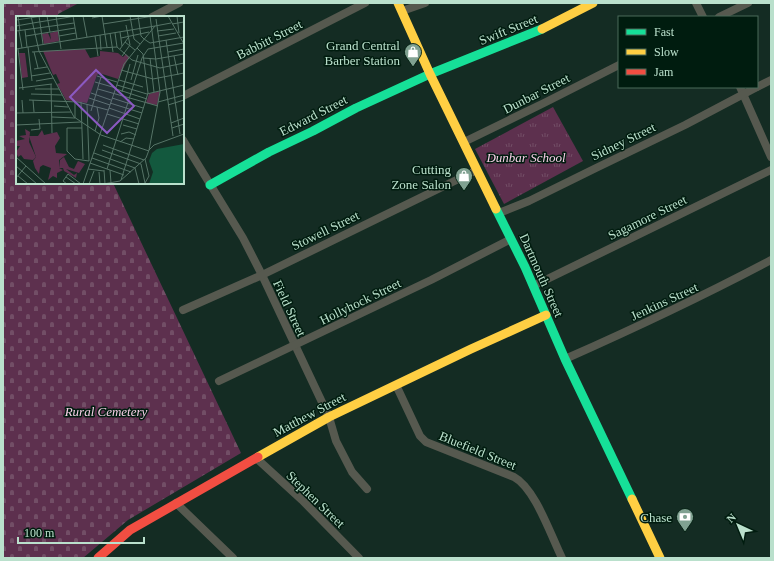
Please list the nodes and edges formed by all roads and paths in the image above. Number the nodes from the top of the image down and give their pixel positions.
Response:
1 (179, 3) edge
2 (365, 3) edge
3 (425, 3) edge
4 (593, 3) edge
5 (696, 3) edge
6 (748, 3) edge
7 (400, 7) edge
8 (154, 16) edge
9 (702, 16) edge
10 (721, 16) edge
11 (618, 65) edge
12 (430, 74) junction
13 (771, 80) edge
14 (758, 86) edge
15 (752, 88) edge
16 (741, 90) edge
17 (184, 95) edge
18 (184, 142) edge
19 (464, 142) junction
20 (771, 157) edge
21 (477, 170) junction
22 (771, 170) edge
23 (210, 185) junction
24 (499, 213) junction
25 (511, 239) junction
26 (771, 260) edge
27 (262, 275) junction
28 (533, 286) junction
29 (183, 310) dead end
30 (546, 315) junction
31 (294, 346) junction
32 (565, 359) junction
33 (219, 381) dead end
34 (396, 385) junction
35 (328, 417) junction
36 (256, 458) junction
37 (367, 489) dead end
38 (176, 503) junction
39 (100, 557) edge
40 (233, 558) edge
41 (359, 558) edge
42 (562, 558) edge
43 (660, 558) edge

1 - 8 street
2 - 17 street, Babbitt Street
3 - 7 street
4 - 12 street, Swift Street
5 - 9 street
6 - 10 street
7 - 12 street, Dartmouth Street
11 - 19 street, Dunbar Street
12 - 19 street, Dartmouth Street
12 - 23 street, Edward Street
13 - 14 street, Sidney Street
15 - 16 street, Sidney Street
16 - 20 street
16 - 24 street, Sidney Street
18 - 23 street, Field Street
19 - 21 street, Dartmouth Street
21 - 24 street, Dartmouth Street
21 - 27 street, Stowell Street
22 - 28 street, Sagamore Street
23 - 27 street, Field Street
24 - 25 street, Dartmouth Street
25 - 28 street, Dartmouth Street
25 - 31 street, Hollyhock Street
26 - 32 street, Jenkins Street
27 - 29 street, Stowell Street
27 - 31 street, Field Street
28 - 30 street, Dartmouth Street
30 - 32 street, Dartmouth Street
30 - 34 street, Matthew Street
31 - 33 street, Hollyhock Street
31 - 35 street, Field Street
32 - 43 street, Dartmouth Street
34 - 35 street, Matthew Street
34 - 42 street, Bluefield Street
35 - 36 street, Matthew Street
35 - 37 street, Field Street
36 - 38 street, Matthew Street
36 - 41 street, Stephen Street
38 - 39 street, Matthew Street
38 - 40 street

